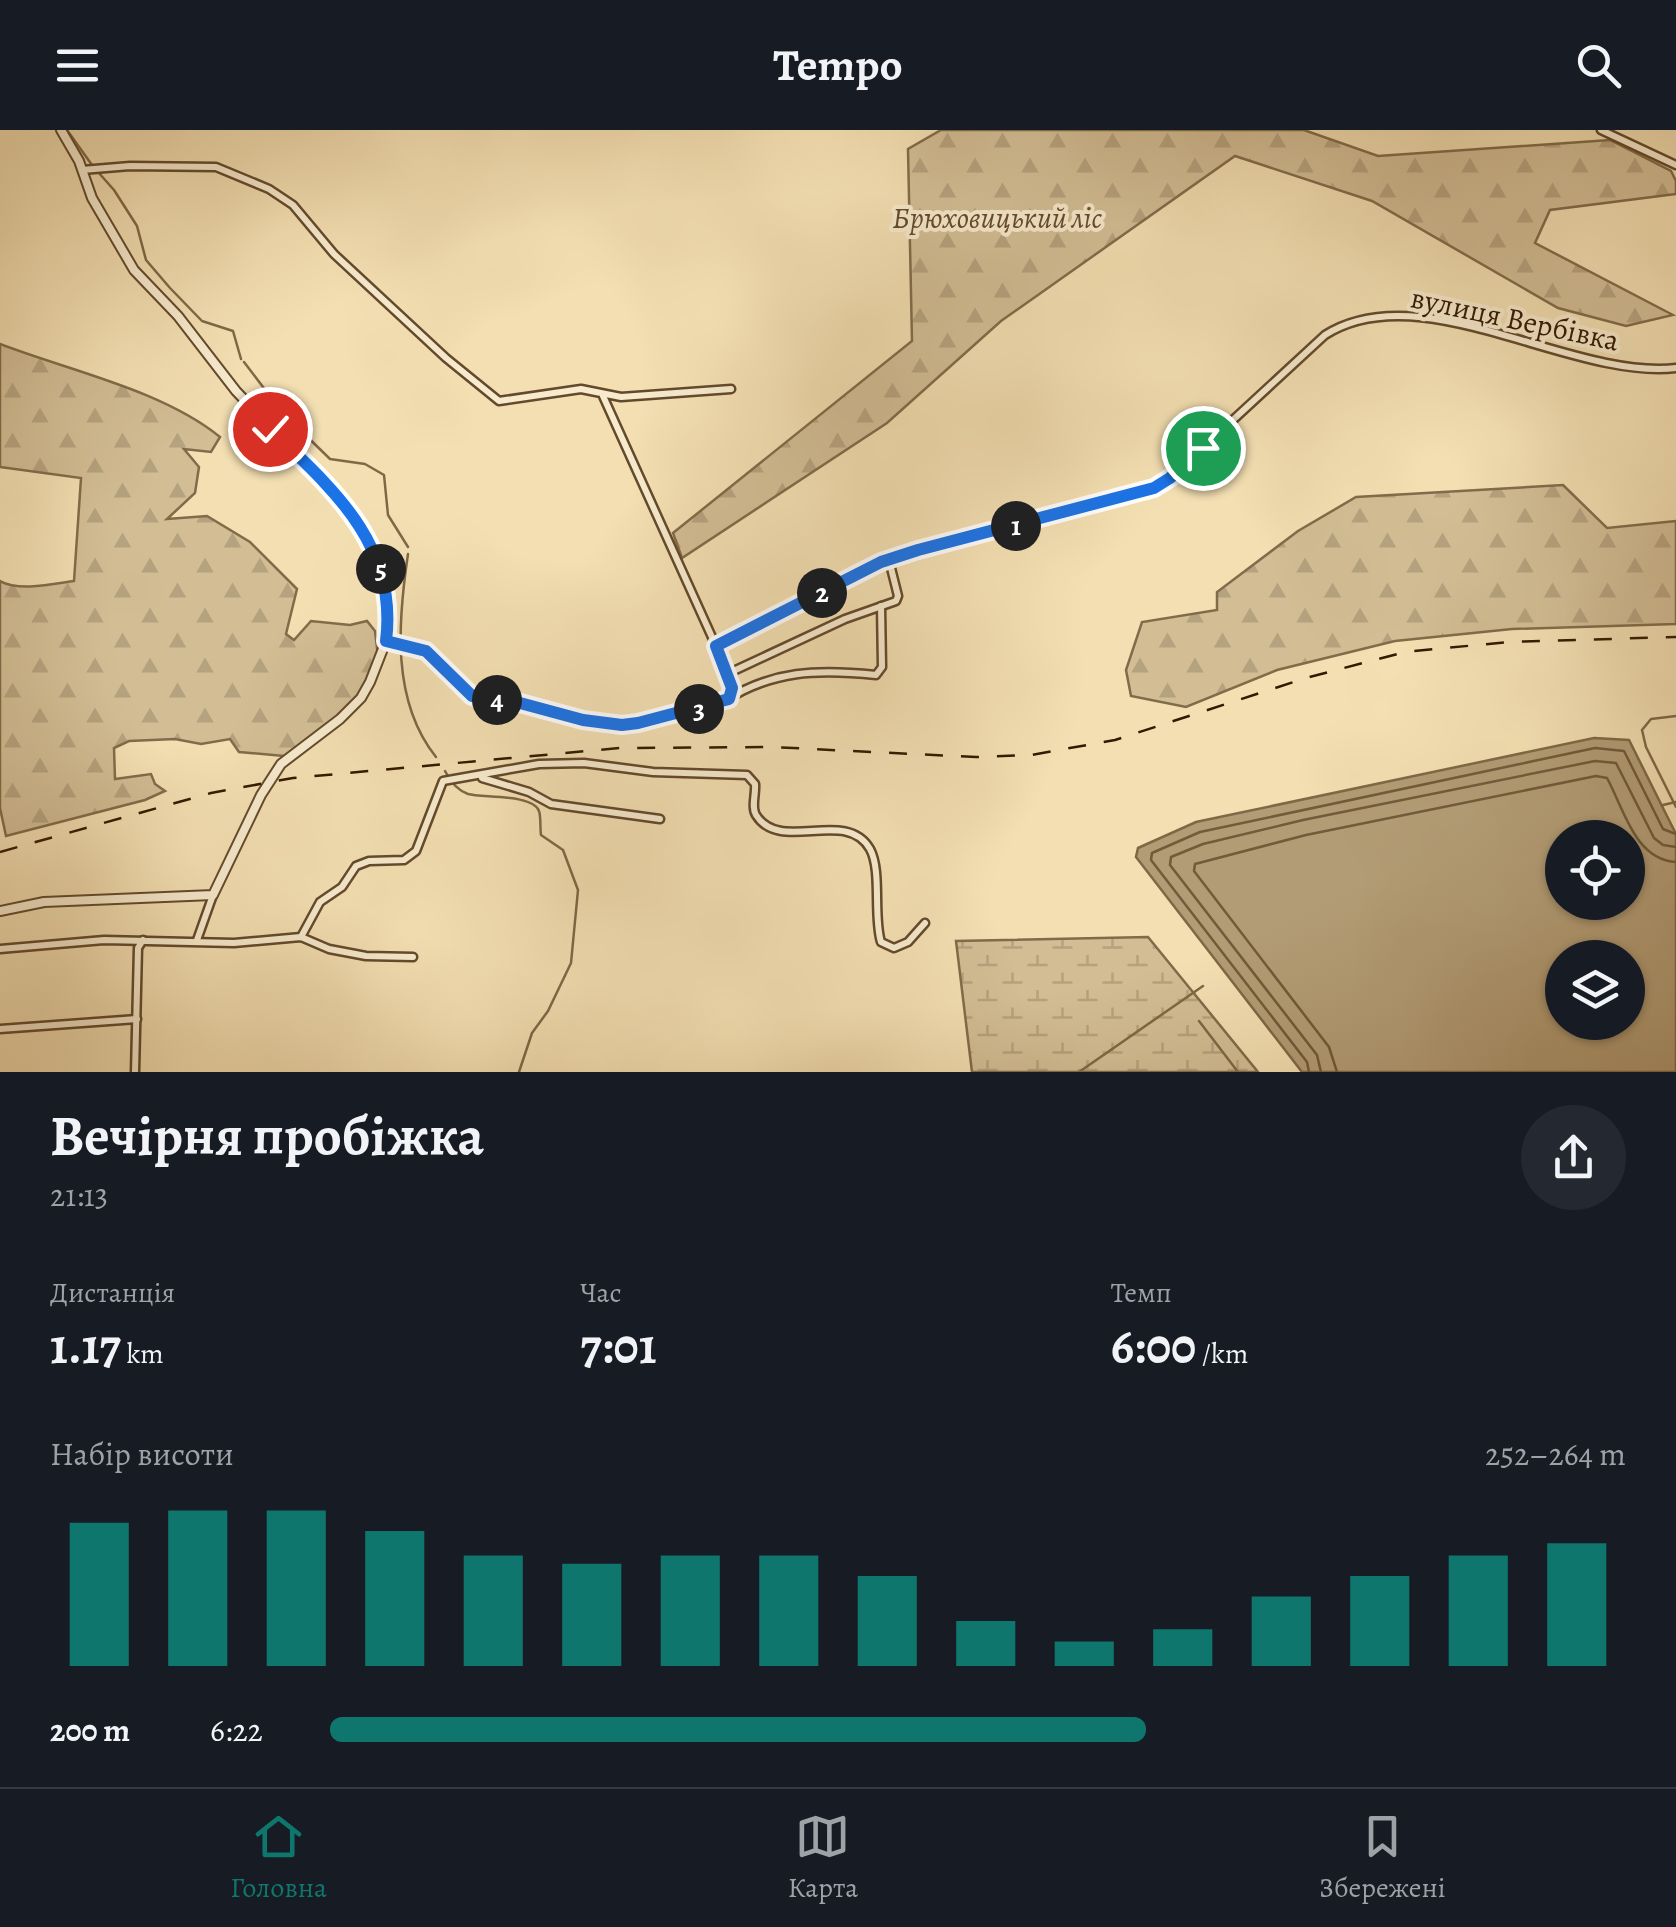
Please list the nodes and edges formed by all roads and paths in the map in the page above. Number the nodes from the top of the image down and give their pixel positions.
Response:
1 (61, 130) edge
2 (1601, 130) edge
3 (1676, 165) edge
4 (85, 170) junction
5 (1676, 368) edge
6 (731, 389) dead end
7 (602, 394) junction
8 (888, 560) junction
9 (882, 606) junction
10 (389, 643) junction
11 (716, 646) junction
12 (727, 674) junction
13 (731, 694) junction
14 (479, 777) junction
15 (660, 819) dead end
16 (213, 895) junction
17 (0, 911) edge
18 (925, 922) dead end
19 (301, 936) junction
20 (144, 940) junction
21 (197, 940) junction
22 (0, 949) edge
23 (413, 957) dead end
24 (136, 1019) junction
25 (0, 1029) edge
26 (135, 1072) edge

1 - 4 street
2 - 3 street
4 - 7 street
4 - 10 street
5 - 8 street, вулиця Вербівка
6 - 7 street
7 - 11 street
8 - 9 street
8 - 11 street, вулиця Вербівка
9 - 12 street
9 - 13 street
10 - 13 street
10 - 16 street
11 - 12 street
12 - 13 street
14 - 15 street
14 - 18 street
14 - 19 street
16 - 17 street
16 - 21 street
19 - 21 street
19 - 23 street
20 - 21 street
20 - 22 street
20 - 24 street
24 - 25 street
24 - 26 street

